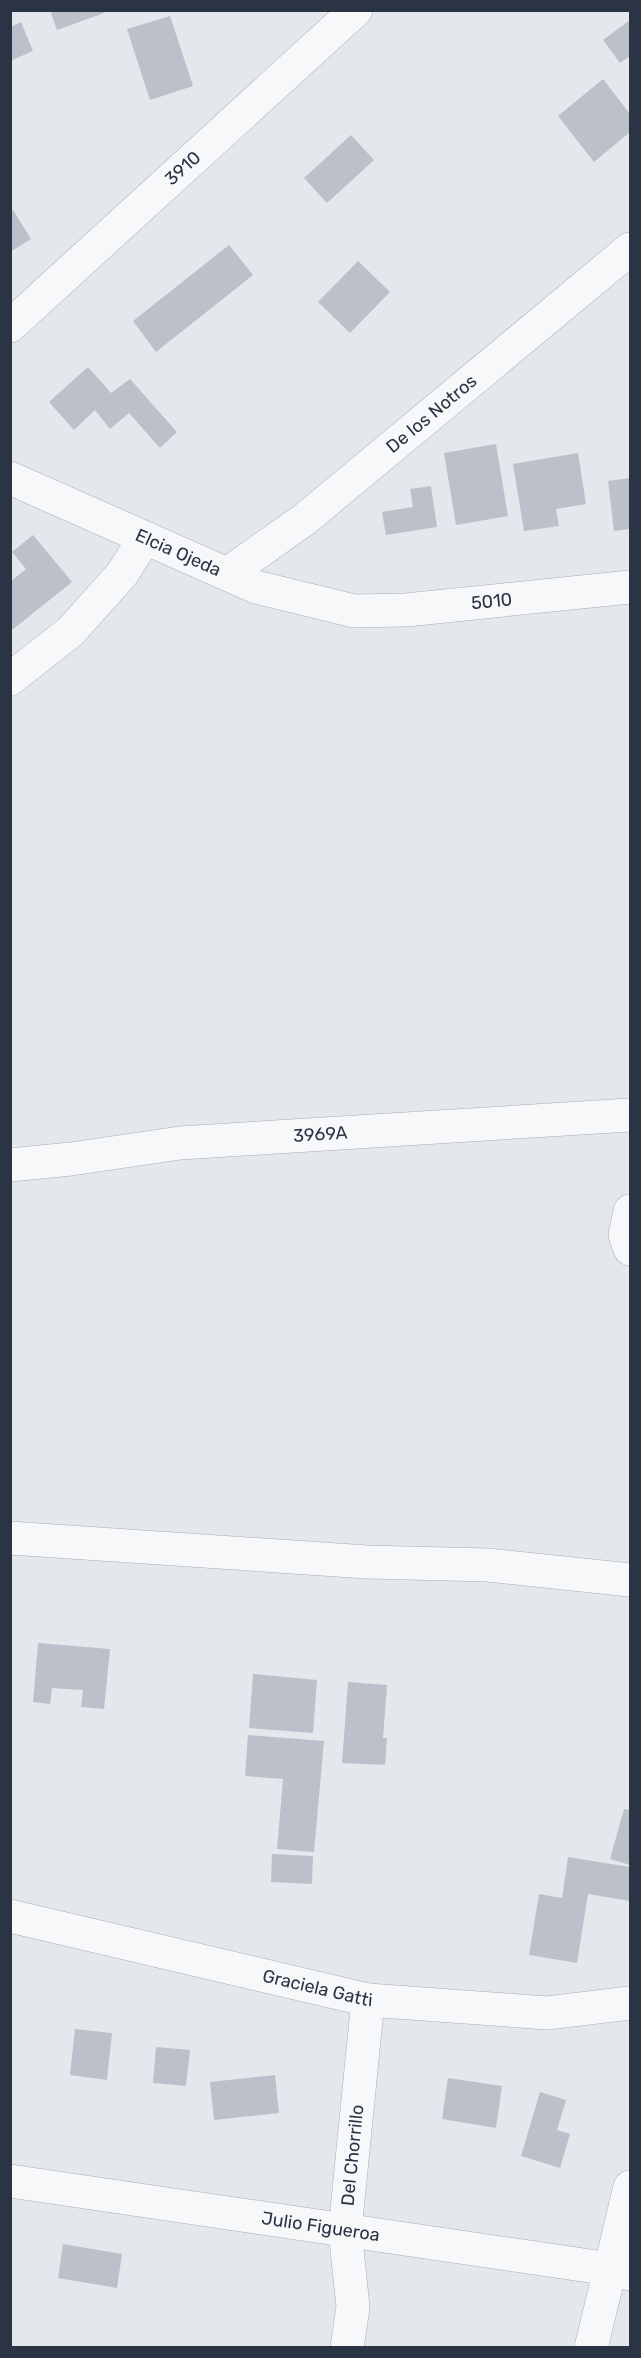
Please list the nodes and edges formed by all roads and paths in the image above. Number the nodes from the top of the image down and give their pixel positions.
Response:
1 (356, 10) edge
2 (630, 249) edge
3 (10, 327) edge
4 (10, 478) edge
5 (145, 538) junction
6 (227, 574) junction
7 (630, 588) edge
8 (354, 611) joint
9 (10, 679) edge
10 (630, 1115) edge
11 (10, 1165) edge
12 (630, 1211) edge
13 (630, 1249) edge
14 (10, 1538) edge
15 (630, 1580) edge
16 (10, 1916) edge
17 (368, 2000) junction
18 (630, 2003) edge
19 (10, 2181) edge
20 (630, 2187) edge
21 (345, 2230) junction
22 (620, 2272) edge
23 (347, 2348) edge
24 (591, 2348) edge

1 - 3 street, 3910
2 - 6 street, De los Notros
4 - 5 street, Elcia Ojeda
5 - 6 street, Elcia Ojeda
5 - 9 street
6 - 8 street, Elcia Ojeda
7 - 8 street, 5010
10 - 11 street, 3969A
12 - 13 street
14 - 15 street
16 - 17 street, Graciela Gatti
17 - 18 street, Graciela Gatti
17 - 21 street, Del Chorrillo
19 - 21 street, Julio Figueroa
20 - 22 street
21 - 22 street, Julio Figueroa
21 - 23 street, Del Chorrillo
22 - 24 street

